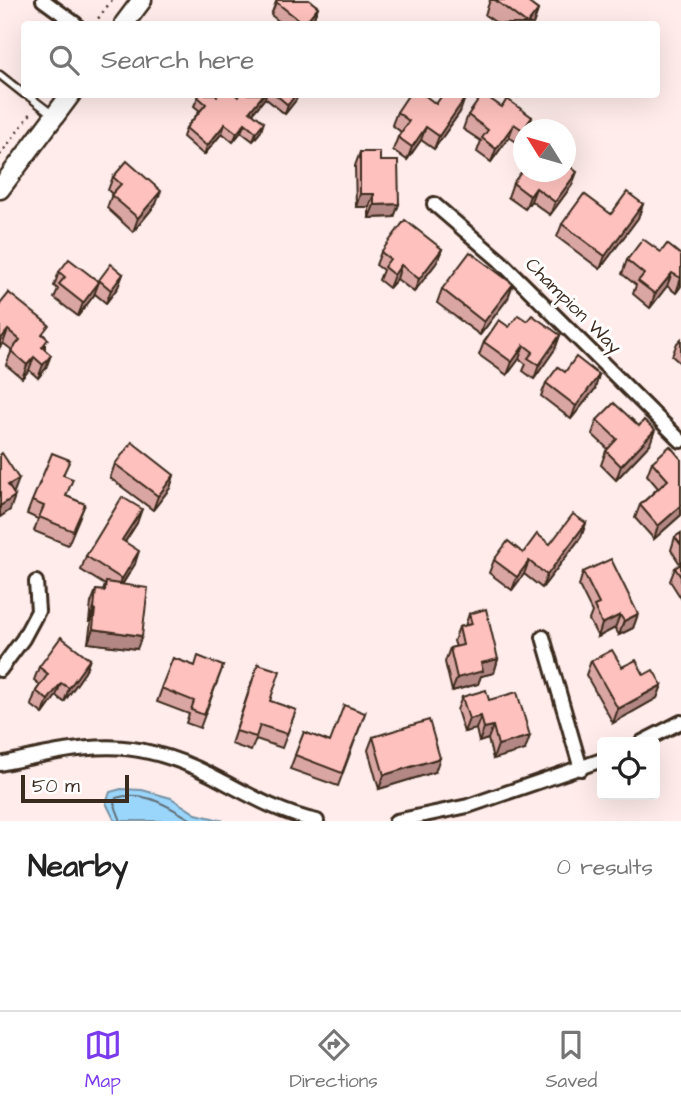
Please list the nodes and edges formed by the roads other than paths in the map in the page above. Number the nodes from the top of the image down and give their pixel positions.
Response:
1 (43, 0) edge
2 (142, 0) edge
3 (72, 21) edge
4 (126, 21) edge
5 (0, 75) edge
6 (21, 91) edge
7 (30, 98) edge
8 (68, 98) edge
9 (55, 116) junction
10 (0, 189) edge
11 (434, 204) dead end
12 (681, 441) edge
13 (36, 582) dead end
14 (543, 637) dead end
15 (0, 670) edge
16 (681, 722) edge
17 (652, 737) edge
18 (597, 762) edge
19 (0, 764) edge
20 (581, 769) junction
21 (424, 819) edge
22 (317, 821) edge
23 (396, 821) edge

1 - 3 street
2 - 4 main road
5 - 6 lane
7 - 9 lane
8 - 9 main road
9 - 10 main road
11 - 12 street, Champion Way
13 - 15 street
14 - 20 street
16 - 17 street
18 - 20 street
19 - 22 street
20 - 21 street
21 - 23 street

